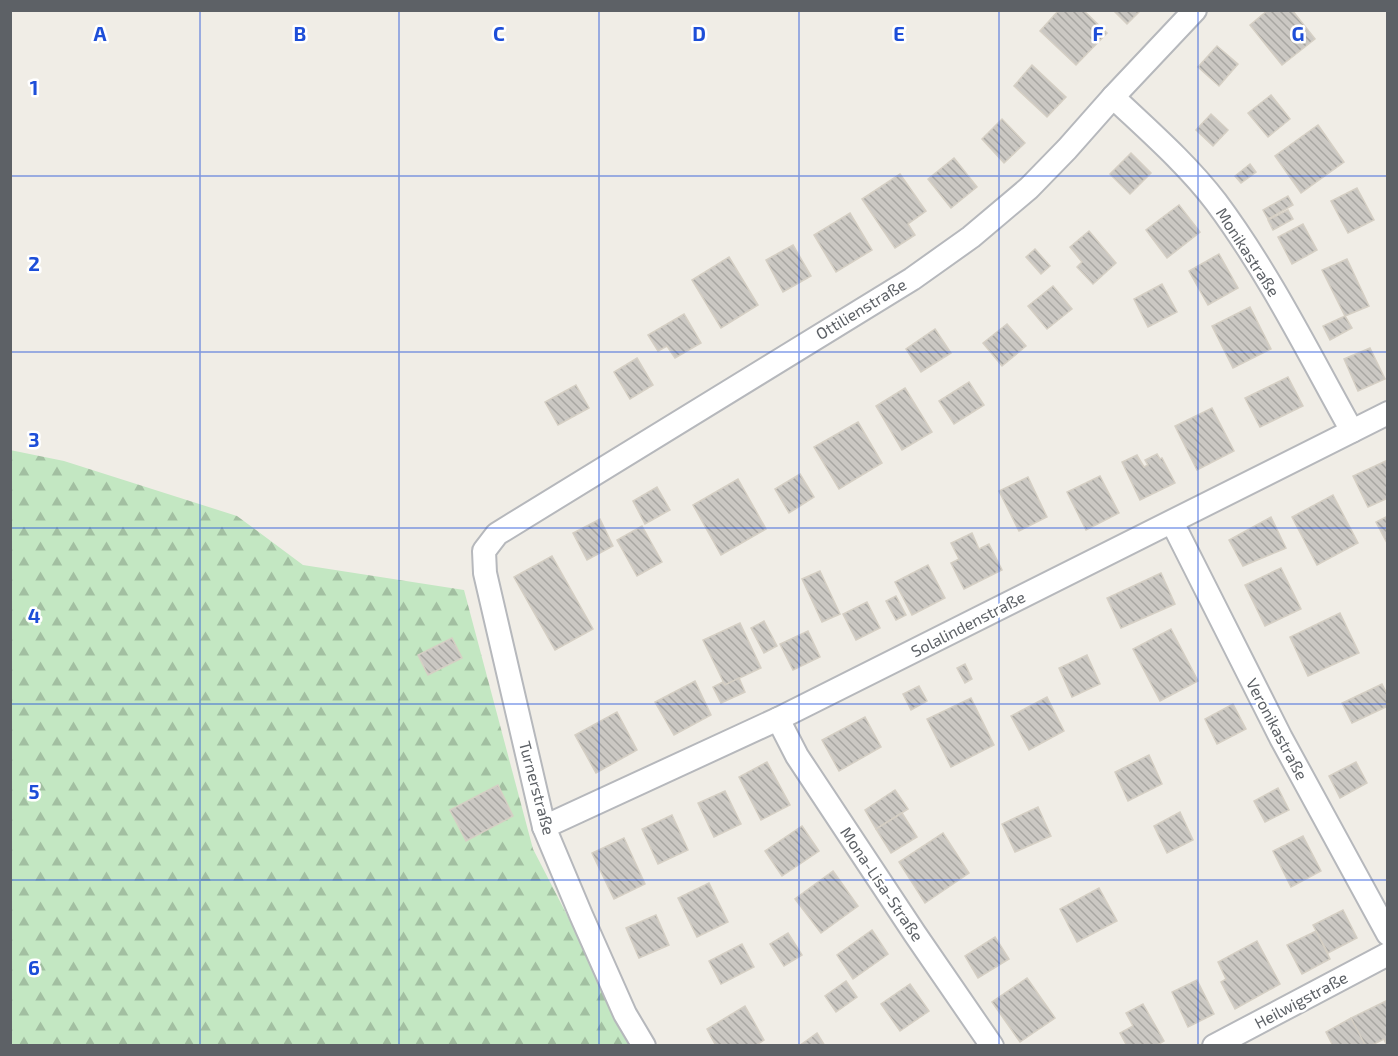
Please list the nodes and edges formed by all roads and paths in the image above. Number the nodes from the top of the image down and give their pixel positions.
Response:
1 (1195, 10) edge
2 (1113, 97) junction
3 (1388, 413) edge
4 (1352, 431) junction
5 (1172, 522) junction
6 (484, 551) joint
7 (778, 719) junction
8 (544, 827) junction
9 (1388, 934) edge
10 (1388, 954) edge
11 (644, 1046) edge
12 (992, 1046) edge
13 (1214, 1046) edge

1 - 2 street, Ottilienstraße
2 - 4 street, Monikastraße
2 - 6 street, Ottilienstraße
3 - 4 street, Solalindenstraße
4 - 5 street, Solalindenstraße
5 - 7 street, Solalindenstraße
5 - 9 street, Veronikastraße
6 - 8 street, Turnerstraße
7 - 8 street, Solalindenstraße
7 - 12 street, Mona-Lisa-Straße
8 - 11 street, Turnerstraße
10 - 13 street, Heilwigstraße

